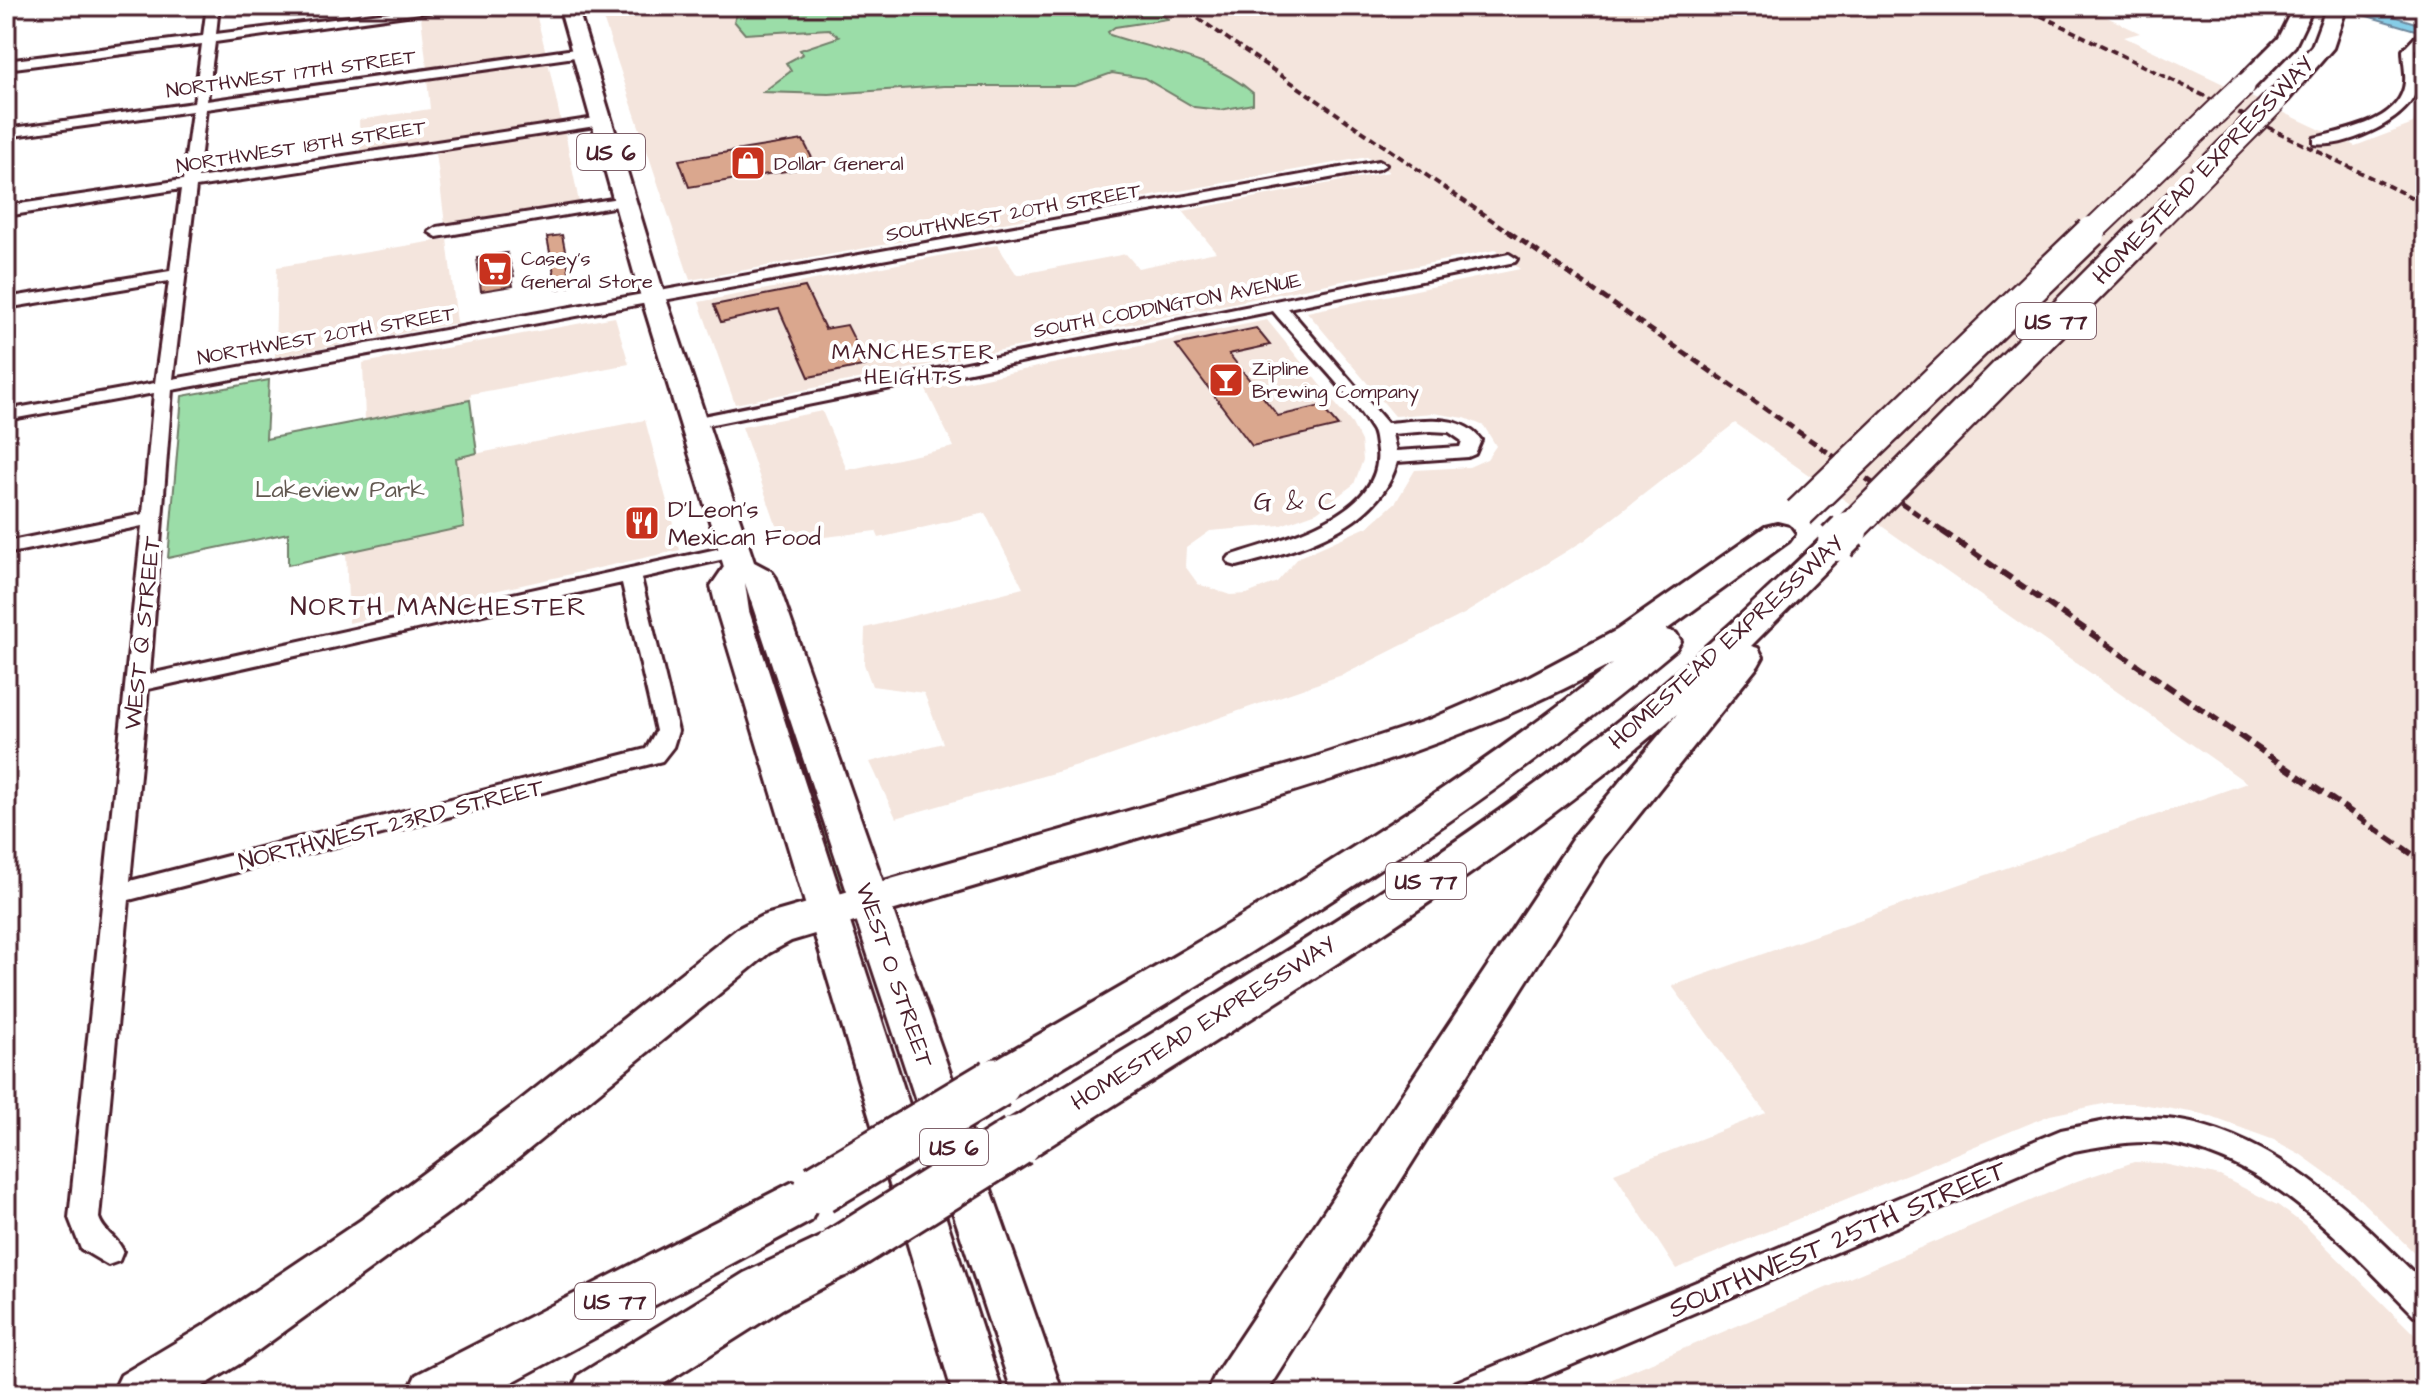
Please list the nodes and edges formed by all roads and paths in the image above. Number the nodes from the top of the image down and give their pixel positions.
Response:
1 (13, 6) edge
2 (213, 6) edge
3 (464, 6) edge
4 (568, 6) edge
5 (6, 7) edge
6 (2302, 12) edge
7 (2335, 17) edge
8 (2421, 34) edge
9 (208, 39) junction
10 (582, 52) junction
11 (6, 65) edge
12 (200, 106) junction
13 (602, 121) junction
14 (6, 133) edge
15 (2319, 141) dead end
16 (1379, 165) dead end
17 (189, 183) junction
18 (625, 201) junction
19 (6, 211) edge
20 (437, 232) dead end
21 (1509, 259) dead end
22 (177, 275) junction
23 (653, 298) junction
24 (6, 303) edge
25 (1276, 305) junction
26 (163, 387) junction
27 (6, 415) edge
28 (693, 423) junction
29 (1382, 429) junction
30 (1389, 457) junction
31 (153, 518) junction
32 (1788, 524) junction
33 (6, 548) edge
34 (738, 559) junction
35 (1237, 560) dead end
36 (630, 573) junction
37 (1802, 577) junction
38 (138, 684) junction
39 (115, 894) junction
40 (849, 907) junction
41 (806, 1197) junction
42 (108, 1251) dead end
43 (838, 1253) junction
44 (2425, 1305) edge
45 (140, 1394) edge
46 (435, 1394) edge
47 (487, 1394) edge
48 (598, 1394) edge
49 (640, 1394) edge
50 (978, 1394) edge
51 (1038, 1394) edge
52 (1234, 1394) edge
53 (1465, 1394) edge

1 - 5 street
2 - 9 street, WEST Q STREET
3 - 9 street
4 - 10 main road, US 6
6 - 32 highway, HOMESTEAD EXPRESSWAY / US 77, bridge
7 - 37 highway, HOMESTEAD EXPRESSWAY / US 77, bridge
8 - 15 street
9 - 11 street
9 - 12 street, WEST Q STREET
10 - 12 street, NORTHWEST 17TH STREET
10 - 13 main road, US 6
12 - 14 street, NORTHWEST 17TH STREET
12 - 17 street, WEST Q STREET
13 - 17 street, NORTHWEST 18TH STREET
13 - 18 main road, US 6
16 - 23 street, SOUTHWEST 20TH STREET
17 - 19 street, NORTHWEST 18TH STREET
17 - 22 street, WEST Q STREET
18 - 20 street
18 - 23 main road, US 6
21 - 25 street, SOUTH CODDINGTON AVENUE
22 - 24 street
22 - 26 street, WEST Q STREET
23 - 26 street, NORTHWEST 20TH STREET
23 - 28 main road, US 6
25 - 28 street, SOUTH CODDINGTON AVENUE
25 - 29 street
26 - 27 street, NORTHWEST 20TH STREET
26 - 31 street, WEST Q STREET
28 - 34 main road, US 6
29 - 30 street
29 - 30 street
30 - 35 street
31 - 33 street
31 - 38 street, WEST Q STREET
32 - 40 highway
32 - 41 highway, HOMESTEAD EXPRESSWAY / US 77, bridge
34 - 36 street
34 - 40 main road, WEST O STREET / US 6
36 - 38 street
36 - 39 street, NORTHWEST 23RD STREET
37 - 43 highway, HOMESTEAD EXPRESSWAY / US 77, bridge
37 - 52 highway
38 - 39 street, WEST Q STREET
39 - 42 street, WEST Q STREET
40 - 45 highway
40 - 50 main road, WEST O STREET / US 6
40 - 51 main road, WEST O STREET / US 6
41 - 46 highway, US 77
41 - 47 highway
43 - 48 highway, US 77
43 - 49 highway
44 - 53 street, SOUTHWEST 25TH STREET

